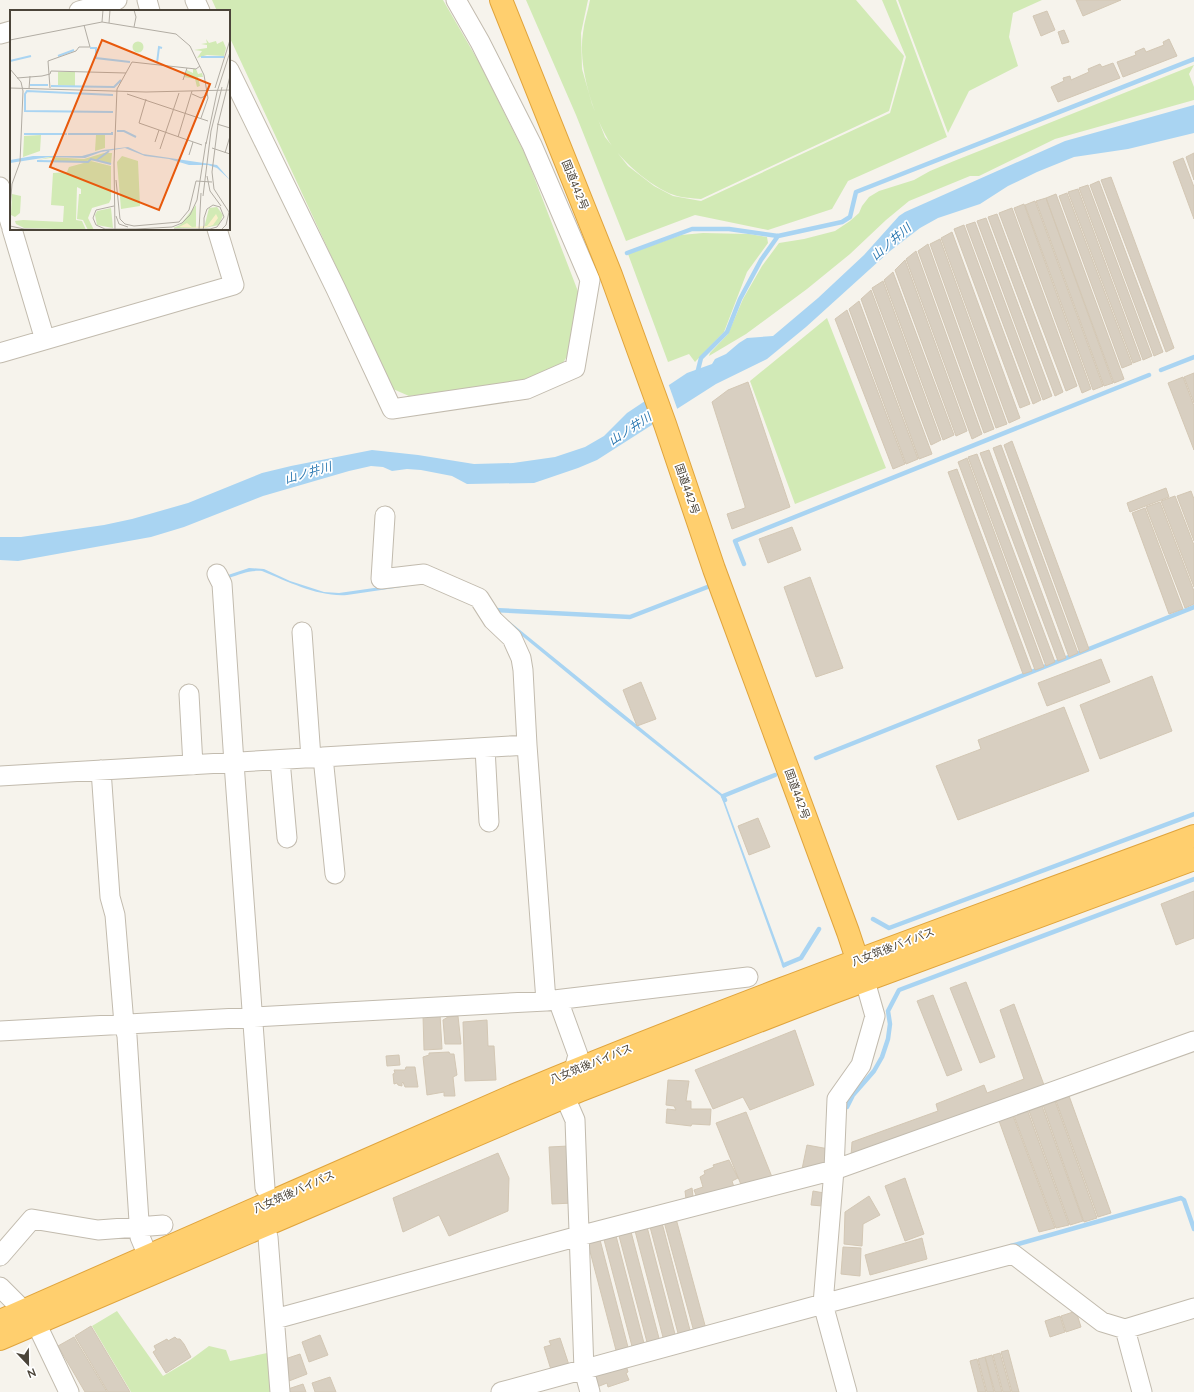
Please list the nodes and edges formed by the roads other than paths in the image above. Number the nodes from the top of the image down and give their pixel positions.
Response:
1 (117, 0) edge
2 (147, 0) edge
3 (195, 0) edge
4 (456, 0) edge
5 (485, 0) edge
6 (501, 0) edge
7 (82, 10) edge
8 (150, 10) edge
9 (200, 10) edge
10 (512, 27) junction
11 (10, 31) edge
12 (0, 34) edge
13 (230, 72) edge
14 (0, 187) edge
15 (10, 222) edge
16 (12, 230) edge
17 (217, 230) edge
18 (611, 275) junction
19 (590, 280) junction
20 (45, 340) junction
21 (0, 353) edge
22 (385, 516) dead end
23 (220, 579) dead end
24 (302, 632) dead end
25 (189, 694) dead end
26 (527, 745) junction
27 (485, 748) junction
28 (317, 758) junction
29 (280, 760) junction
30 (234, 763) junction
31 (193, 765) junction
32 (101, 770) junction
33 (0, 776) edge
34 (488, 822) dead end
35 (1194, 836) edge
36 (287, 838) dead end
37 (1194, 859) edge
38 (335, 874) dead end
39 (858, 960) junction
40 (748, 977) dead end
41 (865, 981) junction
42 (552, 1000) junction
43 (252, 1017) junction
44 (124, 1024) junction
45 (0, 1031) edge
46 (1194, 1041) edge
47 (573, 1085) junction
48 (834, 1170) junction
49 (265, 1188) dead end
50 (163, 1225) dead end
51 (139, 1226) junction
52 (579, 1236) junction
53 (268, 1237) dead end
54 (0, 1256) edge
55 (148, 1256) junction
56 (0, 1286) edge
57 (823, 1304) junction
58 (1194, 1308) edge
59 (29, 1317) junction
60 (275, 1319) junction
61 (0, 1321) edge
62 (1126, 1329) junction
63 (0, 1339) edge
64 (584, 1370) junction
65 (69, 1392) edge
66 (280, 1392) edge
67 (501, 1392) edge
68 (590, 1392) edge
69 (847, 1392) edge
70 (1142, 1392) edge

1 - 7 street
2 - 8 street
3 - 9 street
4 - 19 street
5 - 10 highway
6 - 10 highway, 国道442号
10 - 18 highway, 国道442号
11 - 12 street
13 - 19 street
14 - 15 street
16 - 20 street
17 - 20 street
18 - 19 street
18 - 39 highway, 国道442号
20 - 21 street
22 - 26 street
23 - 30 street
24 - 28 street
25 - 31 street
26 - 27 street
26 - 42 street
27 - 28 street
27 - 34 street
28 - 29 street
28 - 38 street
29 - 30 street
29 - 36 street
30 - 31 street
30 - 43 street
31 - 32 street
32 - 33 street
32 - 44 street
35 - 39 highway, 八女筑後バイパス
37 - 41 highway, 八女筑後バイパス
39 - 41 highway, 国道442号
39 - 47 highway, 八女筑後バイパス
40 - 42 street
41 - 47 highway, 八女筑後バイパス
41 - 48 street
42 - 43 street
42 - 47 street
43 - 44 street
43 - 49 street
44 - 45 street
44 - 51 street
46 - 48 street
47 - 52 street
47 - 55 highway, 八女筑後バイパス
47 - 59 highway, 八女筑後バイパス
48 - 52 street
48 - 57 street
50 - 51 street
51 - 54 street
51 - 55 street
52 - 60 street
52 - 64 street
53 - 60 street
55 - 59 highway, 八女筑後バイパス
56 - 59 street
57 - 62 street
57 - 64 street
57 - 69 street
58 - 62 street
59 - 61 highway, 八女筑後バイパス
59 - 63 highway, 八女筑後バイパス
59 - 65 street
60 - 66 street
62 - 70 street
64 - 67 street
64 - 68 street

